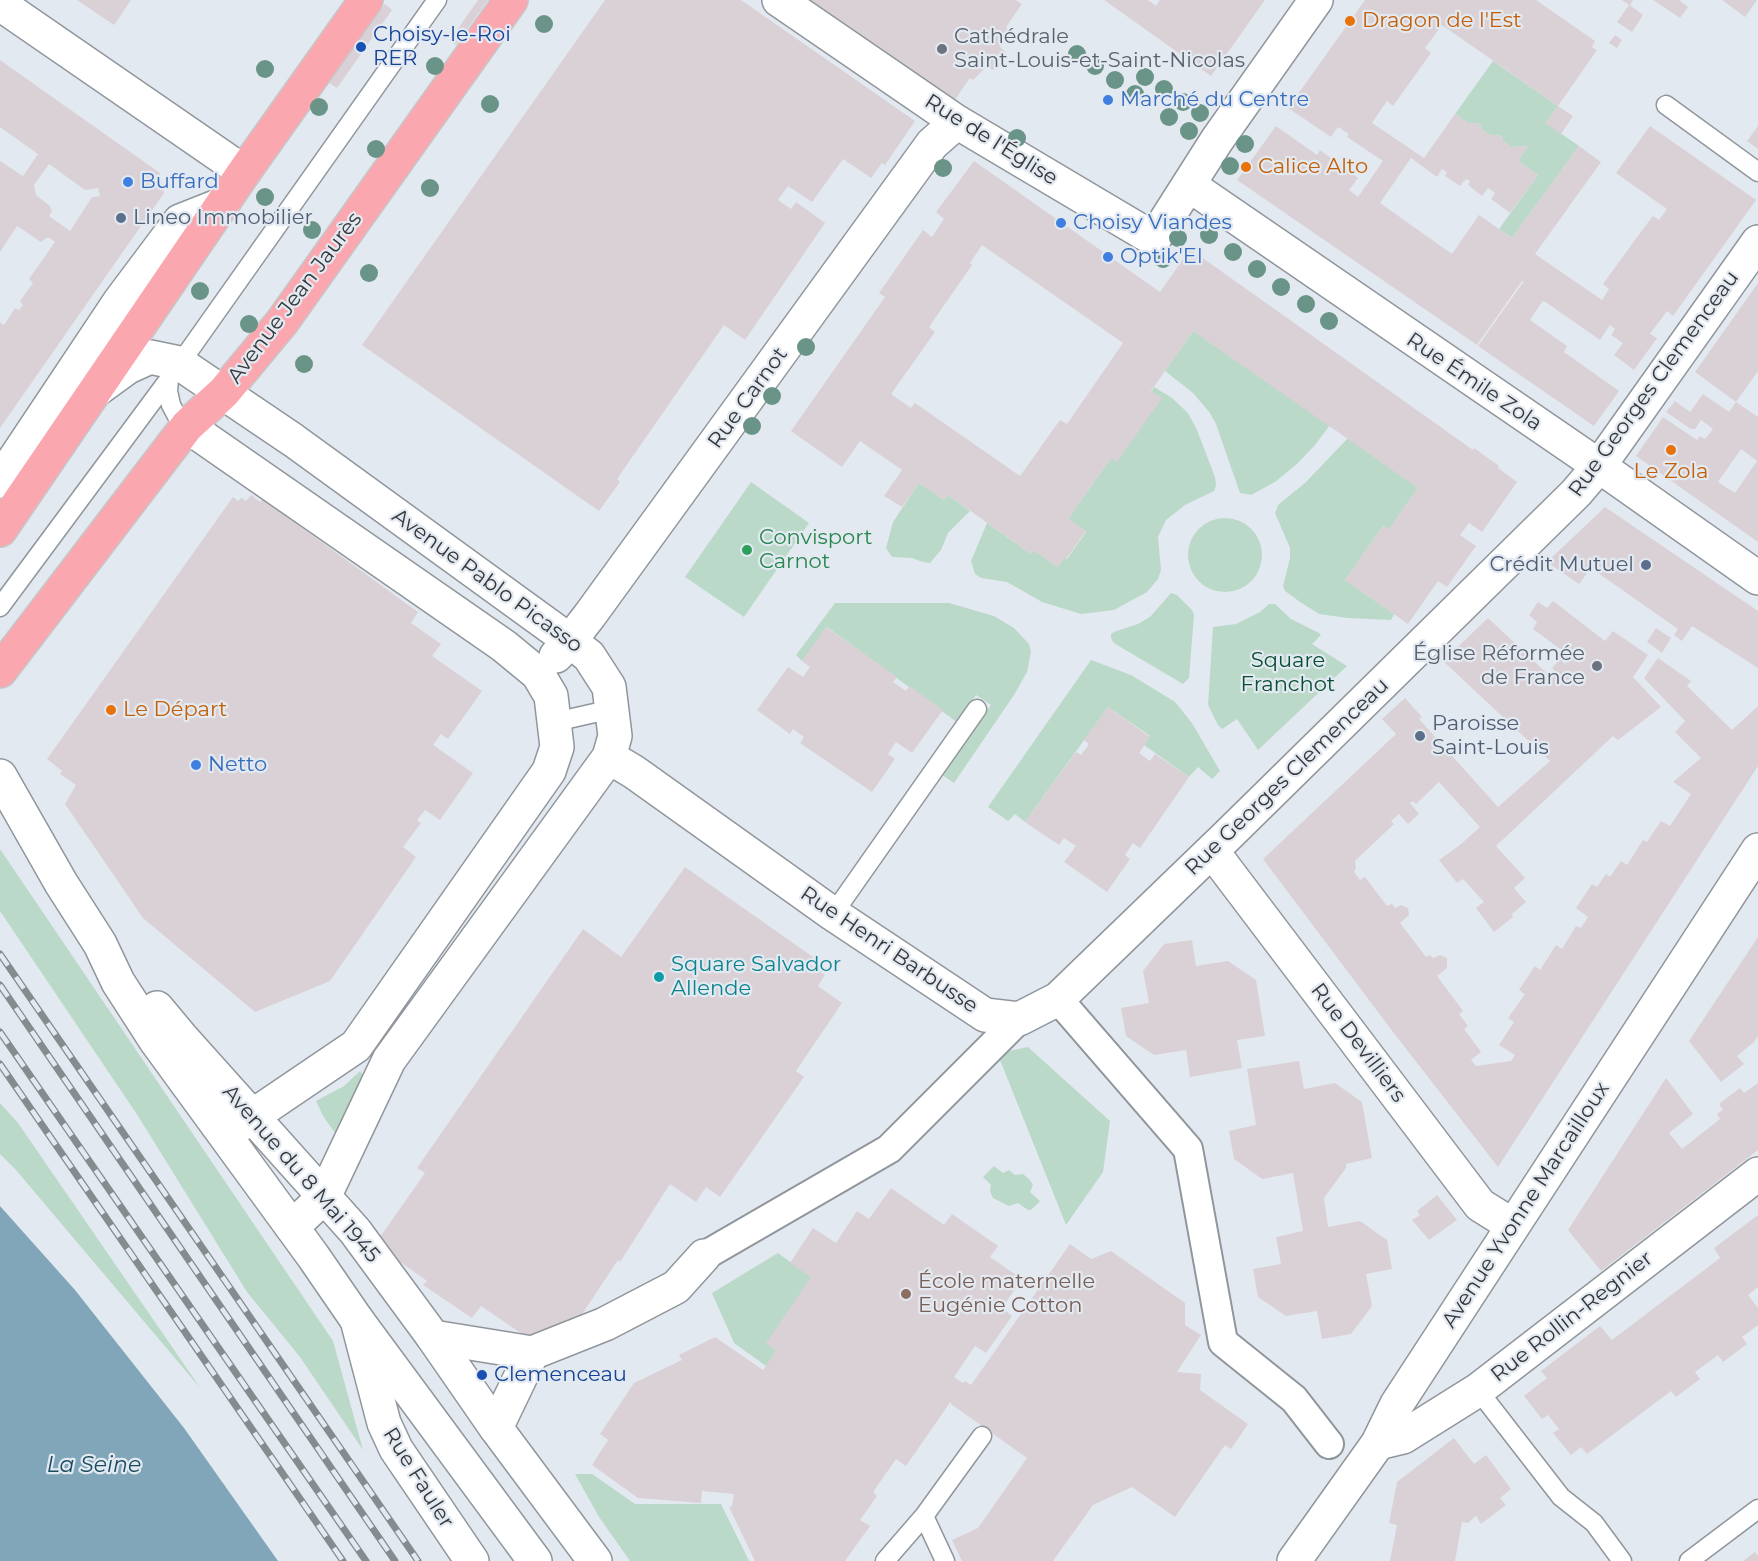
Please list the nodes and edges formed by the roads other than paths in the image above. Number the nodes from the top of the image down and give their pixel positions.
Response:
1 (366, 0) edge
2 (437, 0) edge
3 (511, 0) edge
4 (779, 0) edge
5 (1316, 0) edge
6 (0, 4) edge
7 (1666, 105) dead end
8 (957, 123) junction
9 (244, 172) junction
10 (1758, 172) edge
11 (1189, 185) junction
12 (223, 204) junction
13 (1758, 243) edge
14 (174, 371) junction
15 (94, 392) junction
16 (224, 392) junction
17 (187, 426) junction
18 (1599, 466) junction
19 (0, 482) edge
20 (0, 530) edge
21 (1758, 578) edge
22 (0, 606) edge
23 (570, 641) junction
24 (0, 671) edge
25 (538, 674) junction
26 (612, 709) junction
27 (977, 709) dead end
28 (555, 722) junction
29 (609, 757) junction
30 (0, 776) edge
31 (1212, 850) junction
32 (1758, 850) edge
33 (833, 914) junction
34 (100, 944) junction
35 (1058, 999) junction
36 (1020, 1019) junction
37 (251, 1116) junction
38 (225, 1136) junction
39 (1758, 1174) edge
40 (324, 1197) junction
41 (1512, 1225) junction
42 (292, 1227) junction
43 (704, 1256) joint
44 (357, 1320) junction
45 (433, 1337) junction
46 (532, 1353) junction
47 (1478, 1390) junction
48 (496, 1428) junction
49 (982, 1437) dead end
50 (1378, 1443) junction
51 (1329, 1444) dead end
52 (1758, 1509) edge
53 (924, 1516) junction
54 (472, 1561) edge
55 (535, 1561) edge
56 (595, 1561) edge
57 (885, 1561) edge
58 (945, 1561) edge
59 (1294, 1561) edge
60 (1622, 1561) edge
61 (1689, 1561) edge

1 - 9 main road
2 - 14 lane
3 - 16 main road, Avenue Jean Jaurès
4 - 8 street, Rue de l'Église
5 - 11 street
6 - 9 street
7 - 10 lane
8 - 11 street, Rue de l'Église
8 - 23 street, Rue Carnot
9 - 12 main road
11 - 18 street, Rue Émile Zola
12 - 15 main road
12 - 19 street
13 - 18 street, Rue Georges Clemenceau
14 - 15 street, Avenue Pablo Picasso
14 - 16 street, Avenue Pablo Picasso
14 - 17 lane, Avenue Pablo Picasso
14 - 22 lane
15 - 20 main road
16 - 17 main road, Avenue Jean Jaurès
16 - 23 street, Avenue Pablo Picasso
17 - 24 main road, Avenue Jean Jaurès
17 - 25 street, Avenue Pablo Picasso
18 - 21 street, Rue Émile Zola
18 - 31 street, Rue Georges Clemenceau
23 - 25 street, Rue Carnot
23 - 26 street, Avenue Pablo Picasso
25 - 28 street, Avenue Pablo Picasso
26 - 28 lane
26 - 29 street, Avenue Pablo Picasso
27 - 33 lane
28 - 37 street, Avenue Pablo Picasso
29 - 33 street, Rue Henri Barbusse
29 - 40 street, Avenue Pablo Picasso
30 - 34 street, Avenue du 8 Mai 1945
31 - 35 street, Rue Georges Clemenceau
31 - 41 street, Rue Devilliers
32 - 41 street, Avenue Yvonne Marcailloux
33 - 36 street, Rue Henri Barbusse
34 - 37 street, Avenue du 8 Mai 1945
34 - 38 street, Avenue du 8 Mai 1945
35 - 36 street
35 - 51 street
36 - 43 street
37 - 38 street, Avenue Pablo Picasso
37 - 40 street, Avenue du 8 Mai 1945
38 - 42 street, Avenue du 8 Mai 1945
39 - 47 street, Rue Rollin-Regnier
40 - 42 street
40 - 45 street, Avenue du 8 Mai 1945
41 - 50 street, Avenue Yvonne Marcailloux
42 - 44 street, Avenue du 8 Mai 1945
43 - 46 street
44 - 54 street, Rue Fauler
44 - 55 street, Avenue du 8 Mai 1945
45 - 46 street
45 - 48 street, Avenue du 8 Mai 1945
46 - 48 street
47 - 50 street, Rue Rollin-Regnier
47 - 60 lane
48 - 56 street, Avenue du 8 Mai 1945
49 - 53 lane
50 - 59 street, Avenue Yvonne Marcailloux
52 - 61 lane
53 - 57 lane
53 - 58 lane

